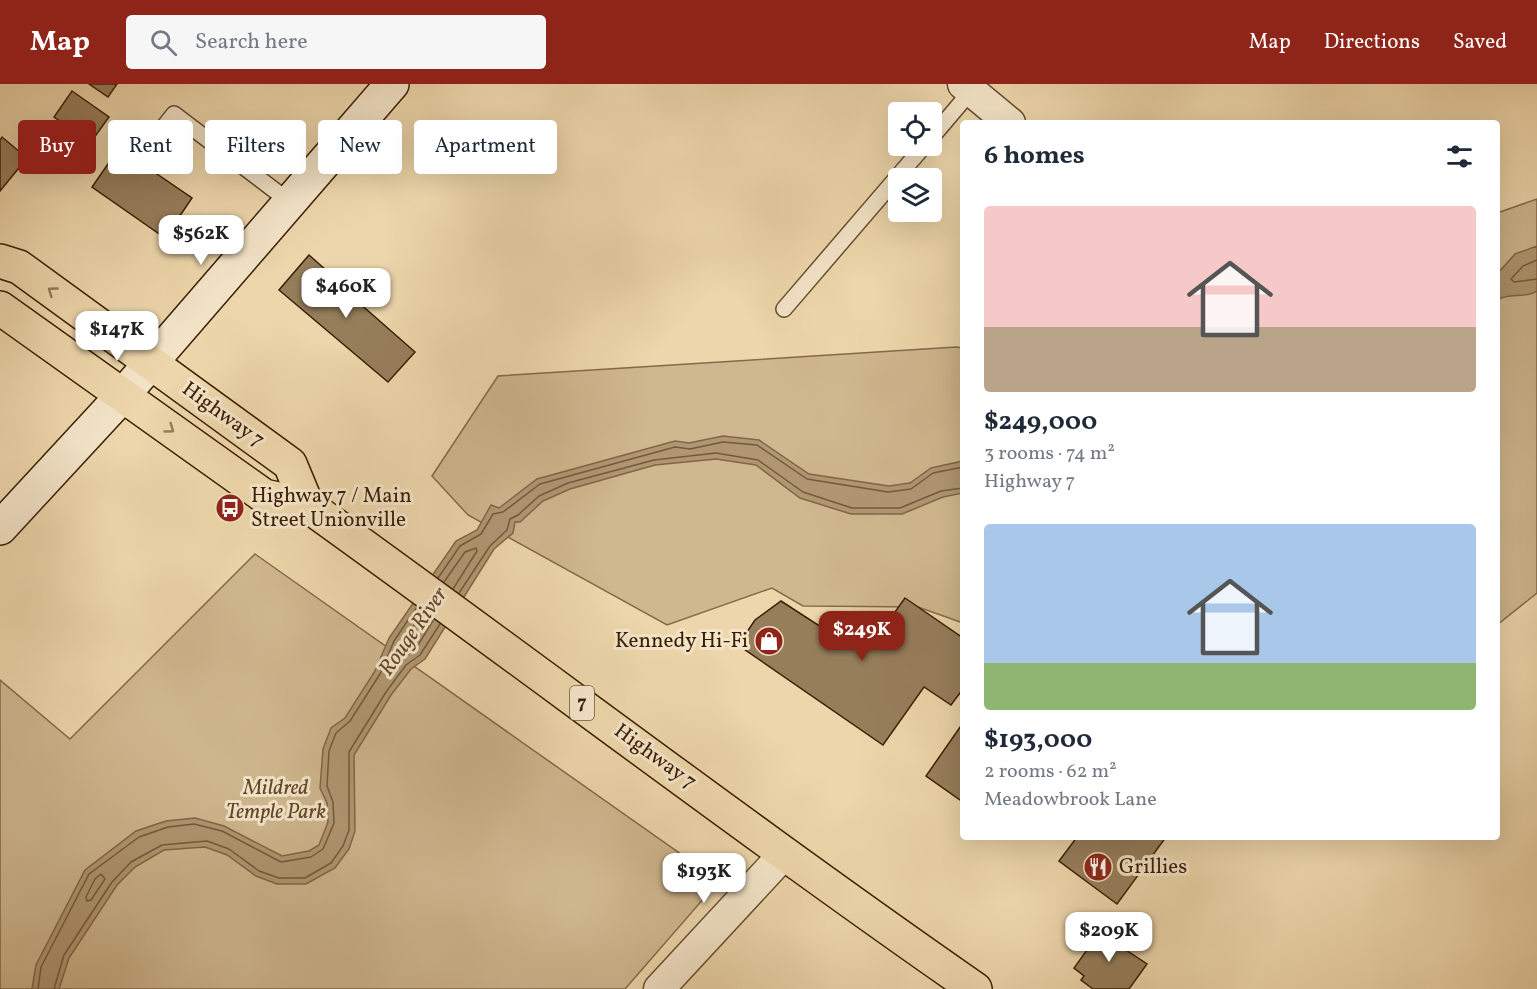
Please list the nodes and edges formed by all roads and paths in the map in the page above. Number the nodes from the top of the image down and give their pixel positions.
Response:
1 (392, 84) edge
2 (967, 88) edge
3 (169, 120) edge
4 (182, 120) edge
5 (1006, 120) edge
6 (942, 123) edge
7 (193, 128) edge
8 (915, 156) edge
9 (290, 202) junction
10 (0, 261) edge
11 (0, 308) edge
12 (784, 309) dead end
13 (150, 363) junction
14 (123, 395) junction
15 (307, 505) junction
16 (0, 528) edge
17 (784, 853) junction
18 (659, 989) edge
19 (975, 989) edge

1 - 9 main road
2 - 5 street
2 - 6 lane
3 - 4 lane
7 - 9 lane
8 - 12 lane
9 - 13 main road
13 -> 10 main road, Highway 7
11 - 14 main road, Highway 7 / 7
13 - 14 main road
13 - 15 main road, Highway 7
14 -> 15 main road, Highway 7 / 7
14 - 16 main road
15 - 17 main road, Highway 7 / 7
17 - 18 street
17 - 19 main road, Highway 7 / 7

